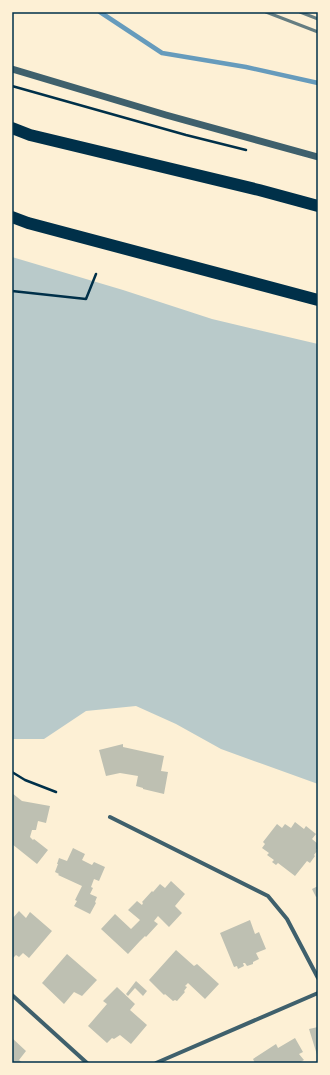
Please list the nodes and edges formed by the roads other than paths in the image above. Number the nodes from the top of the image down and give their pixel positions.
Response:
1 (12, 70) edge
2 (12, 128) edge
3 (318, 157) edge
4 (318, 206) edge
5 (12, 217) edge
6 (318, 300) edge
7 (110, 817) dead end
8 (318, 978) edge
9 (318, 993) edge
10 (12, 995) edge
11 (87, 1063) edge
12 (156, 1063) edge

1 - 3 street
2 - 4 highway
5 - 6 highway
7 - 8 street
9 - 12 street
10 - 11 street

